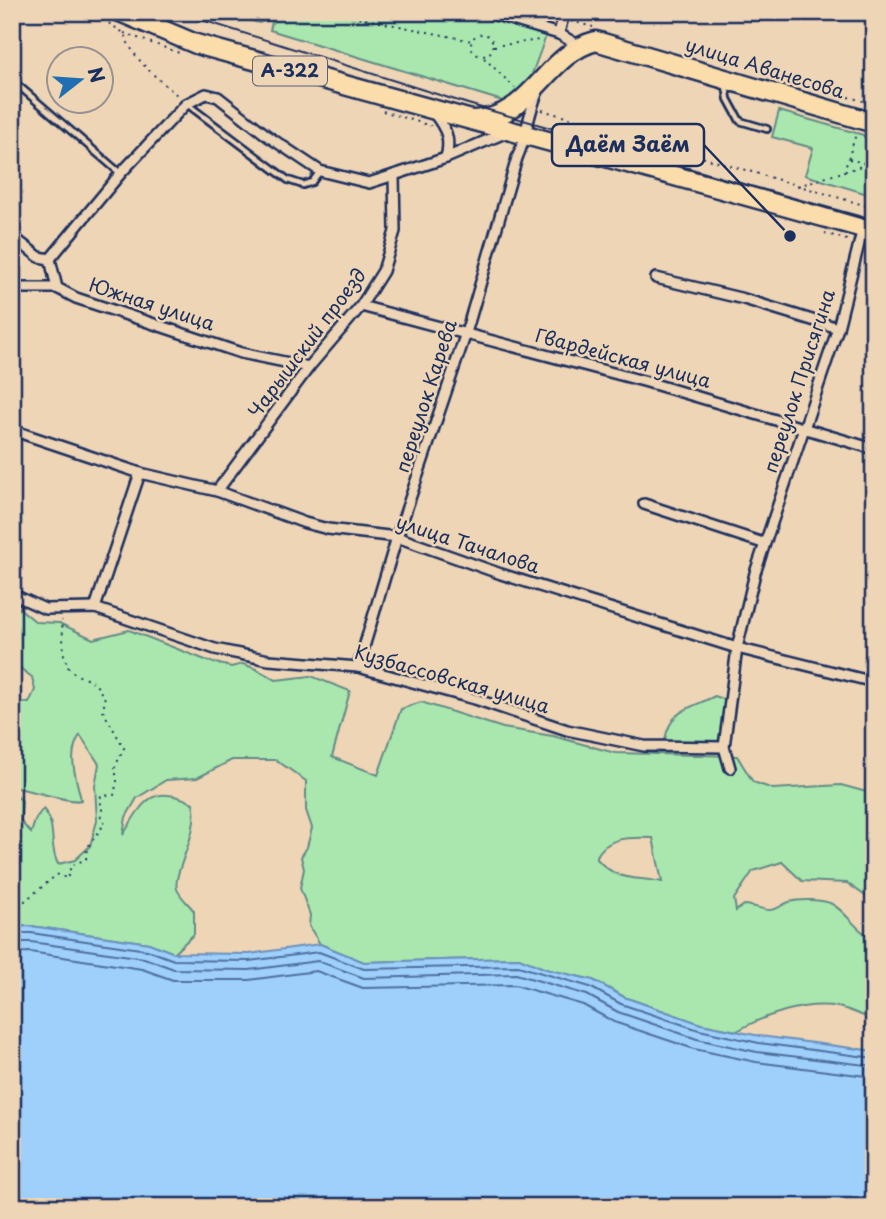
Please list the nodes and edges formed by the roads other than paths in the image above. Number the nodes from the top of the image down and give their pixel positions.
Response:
1 (120, 12) edge
2 (486, 12) edge
3 (564, 12) edge
4 (554, 32) junction
5 (578, 46) junction
6 (545, 76) junction
7 (728, 78) junction
8 (12, 80) edge
9 (186, 104) junction
10 (433, 112) junction
11 (463, 120) junction
12 (865, 128) edge
13 (767, 129) dead end
14 (507, 132) junction
15 (527, 137) junction
16 (446, 158) junction
17 (320, 171) junction
18 (121, 173) junction
19 (394, 175) junction
20 (868, 229) edge
21 (12, 236) edge
22 (50, 259) junction
23 (656, 278) dead end
24 (12, 288) edge
25 (57, 288) junction
26 (361, 306) junction
27 (838, 328) junction
28 (466, 333) junction
29 (309, 367) junction
30 (806, 427) junction
31 (12, 430) edge
32 (874, 449) edge
33 (141, 473) junction
34 (217, 491) junction
35 (644, 504) dead end
36 (397, 537) junction
37 (763, 543) junction
38 (12, 594) edge
39 (95, 608) junction
40 (737, 648) junction
41 (358, 667) junction
42 (874, 682) edge
43 (724, 747) junction
44 (730, 768) dead end

1 - 10 highway, А-322
2 - 4 street
3 - 4 street
4 - 5 street
5 - 6 highway, А-322
5 - 7 highway, улица Аванесова
6 - 11 highway, А-322
6 - 15 street, переулок Карева
7 - 12 highway, улица Аванесова
7 - 13 lane
8 - 18 lane
9 - 17 street
9 - 17 lane
9 - 18 street
10 - 11 highway, А-322
10 - 16 street
11 - 14 highway, А-322
14 - 15 highway, А-322
14 - 16 street
15 - 20 highway, А-322
15 - 28 street, переулок Карева
16 - 19 street
17 - 19 street
18 - 22 street
19 - 26 street, Чарышский проезд
20 - 27 street, переулок Присягина
21 - 22 street
22 - 25 street
23 - 27 street
24 - 25 street
25 - 29 street, Южная улица
26 - 28 street, Гвардейская улица
26 - 29 street, Чарышский проезд
27 - 30 street, переулок Присягина
28 - 30 street, Гвардейская улица
28 - 36 street, переулок Карева
29 - 34 street, Чарышский проезд
30 - 32 street, Гвардейская улица
30 - 37 street, переулок Присягина
31 - 33 street, улица Тачалова
33 - 34 street, улица Тачалова
33 - 39 street
34 - 36 street, улица Тачалова
35 - 37 street
36 - 40 street, улица Тачалова
36 - 41 street, переулок Карева
37 - 40 street, переулок Присягина
38 - 39 street, Кузбассовская улица
39 - 41 street, Кузбассовская улица
40 - 42 street, улица Тачалова
40 - 43 street, переулок Присягина
41 - 43 street, Кузбассовская улица
43 - 44 street, переулок Присягина

